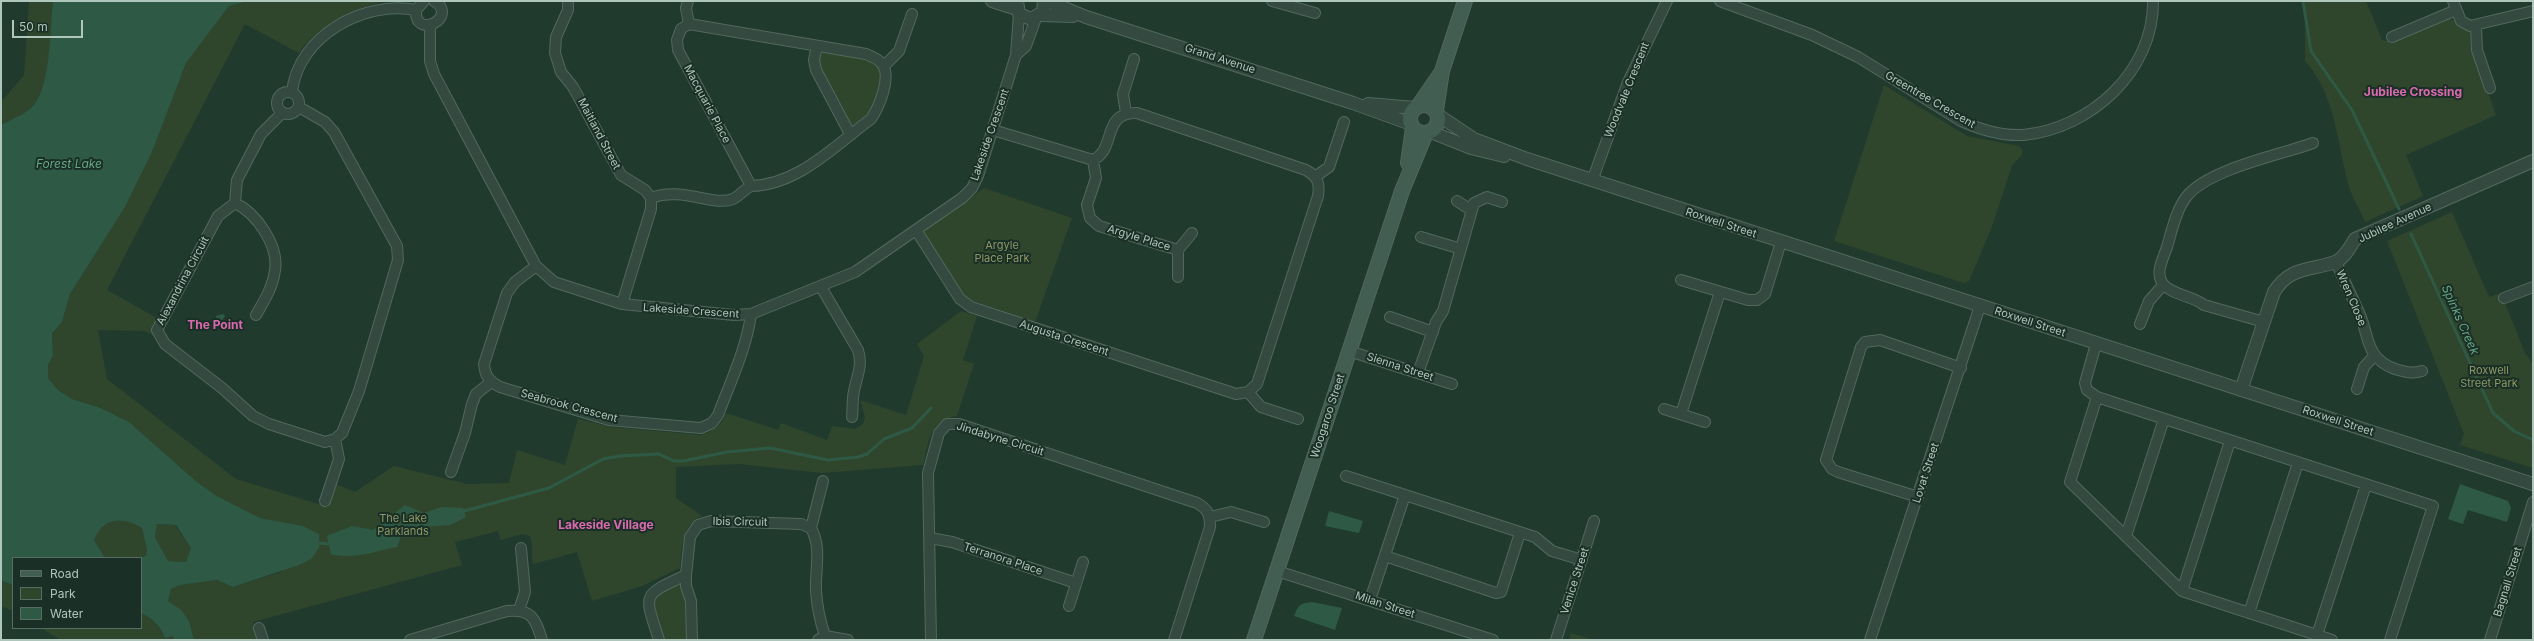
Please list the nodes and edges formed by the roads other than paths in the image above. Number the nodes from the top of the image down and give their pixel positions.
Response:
1 (424, 1) edge
2 (568, 1) edge
3 (688, 1) edge
4 (992, 1) edge
5 (1046, 1) edge
6 (1272, 1) edge
7 (1465, 1) edge
8 (1667, 1) edge
9 (1720, 1) edge
10 (2154, 1) edge
11 (437, 2) edge
12 (2455, 6) edge
13 (1018, 8) edge
14 (416, 10) junction
15 (2533, 11) edge
16 (1315, 12) dead end
17 (912, 14) dead end
18 (1038, 17) junction
19 (1086, 17) junction
20 (689, 24) junction
21 (430, 25) junction
22 (2476, 26) junction
23 (2392, 37) dead end
24 (817, 46) junction
25 (1016, 55) junction
26 (1134, 59) dead end
27 (884, 66) junction
28 (1442, 71) junction
29 (2490, 88) dead end
30 (292, 92) junction
31 (1353, 102) junction
32 (1418, 106) junction
33 (299, 107) junction
34 (1437, 112) junction
35 (282, 113) junction
36 (1126, 113) junction
37 (1344, 122) dead end
38 (1412, 126) junction
39 (993, 130) junction
40 (1429, 132) junction
41 (850, 134) junction
42 (2312, 143) dead end
43 (1527, 159) junction
44 (1093, 160) junction
45 (2533, 161) edge
46 (1316, 176) junction
47 (1592, 181) junction
48 (751, 186) junction
49 (1402, 191) junction
50 (651, 198) junction
51 (1457, 201) dead end
52 (1502, 202) dead end
53 (234, 203) junction
54 (1471, 210) junction
55 (916, 230) junction
56 (1192, 233) dead end
57 (1421, 237) dead end
58 (1781, 242) junction
59 (1461, 249) junction
60 (1178, 250) junction
61 (2336, 262) junction
62 (536, 266) junction
63 (1178, 277) dead end
64 (1682, 280) dead end
65 (2163, 285) junction
66 (821, 287) junction
67 (2533, 287) edge
68 (1720, 292) junction
69 (2504, 298) dead end
70 (622, 304) junction
71 (1980, 306) junction
72 (751, 314) junction
73 (256, 315) dead end
74 (1390, 318) dead end
75 (2264, 322) junction
76 (2140, 324) dead end
77 (1433, 332) junction
78 (2096, 344) junction
79 (1349, 351) junction
80 (2374, 356) junction
81 (1961, 368) junction
82 (2422, 371) dead end
83 (1418, 373) junction
84 (491, 382) junction
85 (1452, 384) dead end
86 (2357, 389) dead end
87 (2241, 390) junction
88 (1248, 392) junction
89 (2097, 398) junction
90 (1664, 409) dead end
91 (1681, 414) junction
92 (852, 417) dead end
93 (1298, 419) dead end
94 (2164, 419) junction
95 (1705, 422) dead end
96 (335, 439) junction
97 (2230, 441) junction
98 (2298, 463) junction
99 (451, 472) dead end
100 (1346, 476) dead end
101 (824, 481) dead end
102 (2533, 484) edge
103 (2366, 485) junction
104 (1405, 495) junction
105 (1918, 497) junction
106 (326, 501) dead end
107 (2533, 502) edge
108 (1210, 518) junction
109 (1594, 521) dead end
110 (1264, 522) dead end
111 (811, 528) junction
112 (1520, 533) junction
113 (2126, 536) junction
114 (930, 538) junction
115 (521, 548) dead end
116 (1385, 556) junction
117 (1582, 560) junction
118 (1083, 562) dead end
119 (1277, 571) junction
120 (686, 575) junction
121 (1076, 583) junction
122 (2182, 591) junction
123 (1370, 600) junction
124 (1068, 606) dead end
125 (519, 610) junction
126 (2249, 613) junction
127 (259, 628) dead end
128 (2317, 635) junction
129 (1476, 637) edge
130 (821, 638) edge
131 (263, 640) edge
132 (410, 640) edge
133 (542, 640) edge
134 (659, 640) edge
135 (692, 640) edge
136 (848, 640) edge
137 (931, 640) edge
138 (1174, 640) edge
139 (1254, 640) edge
140 (1493, 640) edge
141 (1556, 640) edge
142 (1870, 640) edge
143 (2332, 640) edge
144 (2390, 640) edge
145 (2490, 640) edge

1 - 14 street
2 - 50 street, Maitland Street
3 - 20 street
4 - 13 street, Grand Avenue
5 - 18 street, Grand Avenue
5 - 19 street, Grand Avenue
6 - 16 street
7 - 28 main road, Woogaroo Street
8 - 47 street, Woodvale Crescent
9 - 10 street, Greentree Crescent
11 - 21 street
12 - 22 street
12 - 23 street
13 - 18 street, Grand Avenue
13 - 25 street, Lakeside Crescent
14 - 21 street
14 - 30 street
15 - 22 street
17 - 27 street
18 - 19 street, Grand Avenue
18 - 25 street, Lakeside Crescent
19 - 31 street, Grand Avenue
20 - 24 street
20 - 48 street, Macquarie Place
21 - 62 street, Lakeside Crescent
22 - 29 street
24 - 27 street
24 - 41 street
25 - 39 street, Lakeside Crescent
26 - 36 street
27 - 41 street
28 - 32 main road, Woogaroo Street
28 - 34 main road, Woogaroo Street
30 - 33 street
30 - 35 street
31 - 32 street, Grand Avenue
31 - 38 street, Grand Avenue
32 - 34 main road
32 - 38 main road, Woogaroo Street
33 - 35 street
33 - 96 street
34 - 40 main road, Woogaroo Street
34 - 43 street, Roxwell Street
35 - 53 street
36 - 44 street
36 - 46 street
37 - 46 street
38 - 40 main road
38 - 49 main road, Woogaroo Street
39 - 44 street
39 - 55 street, Lakeside Crescent
40 - 43 street, Roxwell Street
40 - 49 main road, Woogaroo Street
41 - 48 street
42 - 65 street
43 - 47 street, Roxwell Street
44 - 60 street, Argyle Place
45 - 61 street, Jubilee Avenue
46 - 88 street
47 - 58 street, Roxwell Street
48 - 50 street
49 - 79 main road, Woogaroo Street
50 - 70 street
51 - 54 street
52 - 54 street
53 - 73 street
53 - 96 street, Alexandrina Circuit
54 - 59 street
55 - 66 street, Lakeside Crescent
55 - 88 street, Augusta Crescent
56 - 60 street, Argyle Place
57 - 59 street
58 - 68 street
58 - 71 street, Roxwell Street
59 - 77 street
60 - 63 street, Argyle Place
61 - 75 street
61 - 80 street, Wren Close
62 - 70 street, Lakeside Crescent
62 - 84 street
64 - 68 street
65 - 75 street
65 - 76 street
66 - 72 street, Lakeside Crescent
66 - 92 street
67 - 69 street
68 - 91 street
70 - 72 street, Lakeside Crescent
71 - 78 street, Roxwell Street
71 - 81 street, Lovat Street
72 - 84 street, Seabrook Crescent
74 - 77 street
75 - 87 street
77 - 83 street
78 - 87 street, Roxwell Street
78 - 89 street
79 - 83 street, Sienna Street
79 - 119 main road, Woogaroo Street
80 - 82 street
80 - 86 street
81 - 105 street, Lovat Street
81 - 105 street
83 - 85 street, Sienna Street
84 - 99 street
87 - 102 street, Roxwell Street
88 - 93 street
89 - 94 street
89 - 113 street
90 - 91 street
91 - 95 street
94 - 97 street
94 - 113 street
96 - 106 street
97 - 98 street
97 - 122 street
98 - 103 street
98 - 126 street
100 - 104 street
101 - 111 street
103 - 128 street
103 - 144 street
104 - 112 street
104 - 116 street
105 - 142 street, Lovat Street
107 - 145 street, Bagnall Street
108 - 110 street
108 - 114 street, Jindabyne Circuit
108 - 138 street
109 - 117 street, Venice Street
111 - 120 street, Ibis Circuit
111 - 130 street
112 - 116 street
112 - 117 street
113 - 122 street
114 - 121 street, Terranora Place
114 - 137 street, Jindabyne Circuit
115 - 125 street
116 - 123 street
117 - 141 street, Venice Street
118 - 121 street
119 - 123 street, Milan Street
119 - 139 main road, Woogaroo Street
120 - 134 street
120 - 135 street, Ibis Circuit
121 - 124 street
122 - 126 street
123 - 129 street, Milan Street
125 - 132 street
125 - 133 street
126 - 128 street
127 - 131 street
128 - 143 street
129 - 140 street, Milan Street
130 - 136 street

